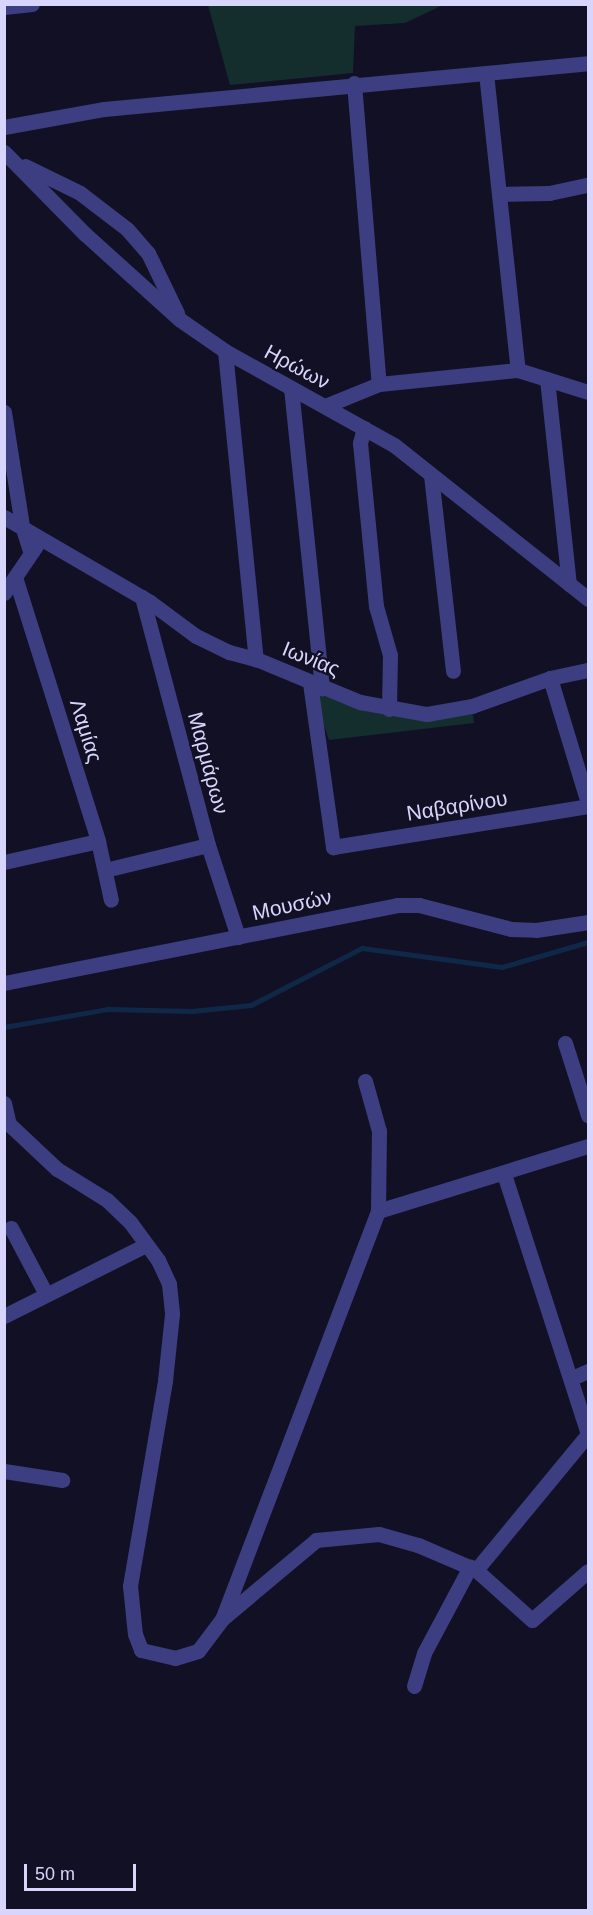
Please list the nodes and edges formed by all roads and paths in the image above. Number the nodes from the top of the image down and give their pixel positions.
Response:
1 (32, 4) edge
2 (4, 8) edge
3 (588, 63) edge
4 (486, 73) junction
5 (354, 84) junction
6 (4, 127) edge
7 (7, 155) edge
8 (588, 185) edge
9 (499, 194) junction
10 (179, 319) junction
11 (225, 351) junction
12 (518, 370) junction
13 (547, 379) junction
14 (379, 384) junction
15 (291, 388) junction
16 (588, 392) edge
17 (325, 406) junction
18 (4, 412) edge
19 (364, 428) junction
20 (431, 475) junction
21 (4, 517) edge
22 (22, 526) junction
23 (43, 537) junction
24 (31, 553) junction
25 (15, 577) junction
26 (569, 584) junction
27 (4, 593) edge
28 (142, 597) junction
29 (588, 599) edge
30 (256, 659) junction
31 (588, 670) edge
32 (453, 671) dead end
33 (550, 678) junction
34 (316, 685) junction
35 (389, 709) junction
36 (588, 805) edge
37 (98, 841) junction
38 (208, 845) junction
39 (4, 862) edge
40 (105, 870) junction
41 (111, 900) dead end
42 (588, 922) edge
43 (238, 937) junction
44 (4, 983) edge
45 (565, 1043) dead end
46 (365, 1082) dead end
47 (4, 1103) edge
48 (588, 1115) edge
49 (588, 1146) edge
50 (504, 1174) junction
51 (378, 1211) junction
52 (11, 1228) dead end
53 (146, 1245) junction
54 (46, 1294) junction
55 (4, 1316) edge
56 (588, 1371) edge
57 (572, 1378) junction
58 (4, 1471) edge
59 (62, 1480) dead end
60 (473, 1569) junction
61 (588, 1571) edge
62 (222, 1619) junction
63 (414, 1686) dead end

1 - 2 street
3 - 4 street
4 - 5 street
4 - 9 street
5 - 6 street
5 - 14 street
7 - 10 street, Ηρώων
7 - 10 street
8 - 9 street
9 - 12 street
10 - 11 street, Ηρώων
11 - 15 street, Ηρώων
11 - 30 street
12 - 13 street
12 - 14 street
13 - 16 street
13 - 26 street
14 - 17 street
15 - 17 street, Ηρώων
15 - 34 street
17 - 19 street, Ηρώων
18 - 22 street
19 - 20 street, Ηρώων
19 - 35 street
20 - 26 street, Ηρώων
20 - 32 street
21 - 22 street, Ιωνίας
22 - 23 street, Ιωνίας
22 - 24 street
23 - 24 street
23 - 28 street, Ιωνίας
24 - 25 street
25 - 27 street
25 - 37 street, Λαμίας
26 - 29 street, Ηρώων
28 - 30 street, Ιωνίας
28 - 38 street, Μαρμάρων
30 - 34 street, Ιωνίας
31 - 33 street, Ιωνίας
33 - 35 street, Ιωνίας
33 - 36 street
34 - 35 street, Ιωνίας
34 - 36 street, Ναβαρίνου
37 - 39 street
37 - 40 street, Λαμίας
38 - 40 street
38 - 43 street, Μαρμάρων
40 - 41 street, Λαμίας
42 - 43 street, Μουσών
43 - 44 street, Μουσών
45 - 48 street
46 - 51 street
47 - 53 street
49 - 50 street
50 - 51 street
50 - 57 street
51 - 62 street
52 - 54 street
53 - 54 street
53 - 62 street
54 - 55 street
56 - 57 street
57 - 60 street
58 - 59 street
60 - 61 street
60 - 62 street
60 - 63 street

